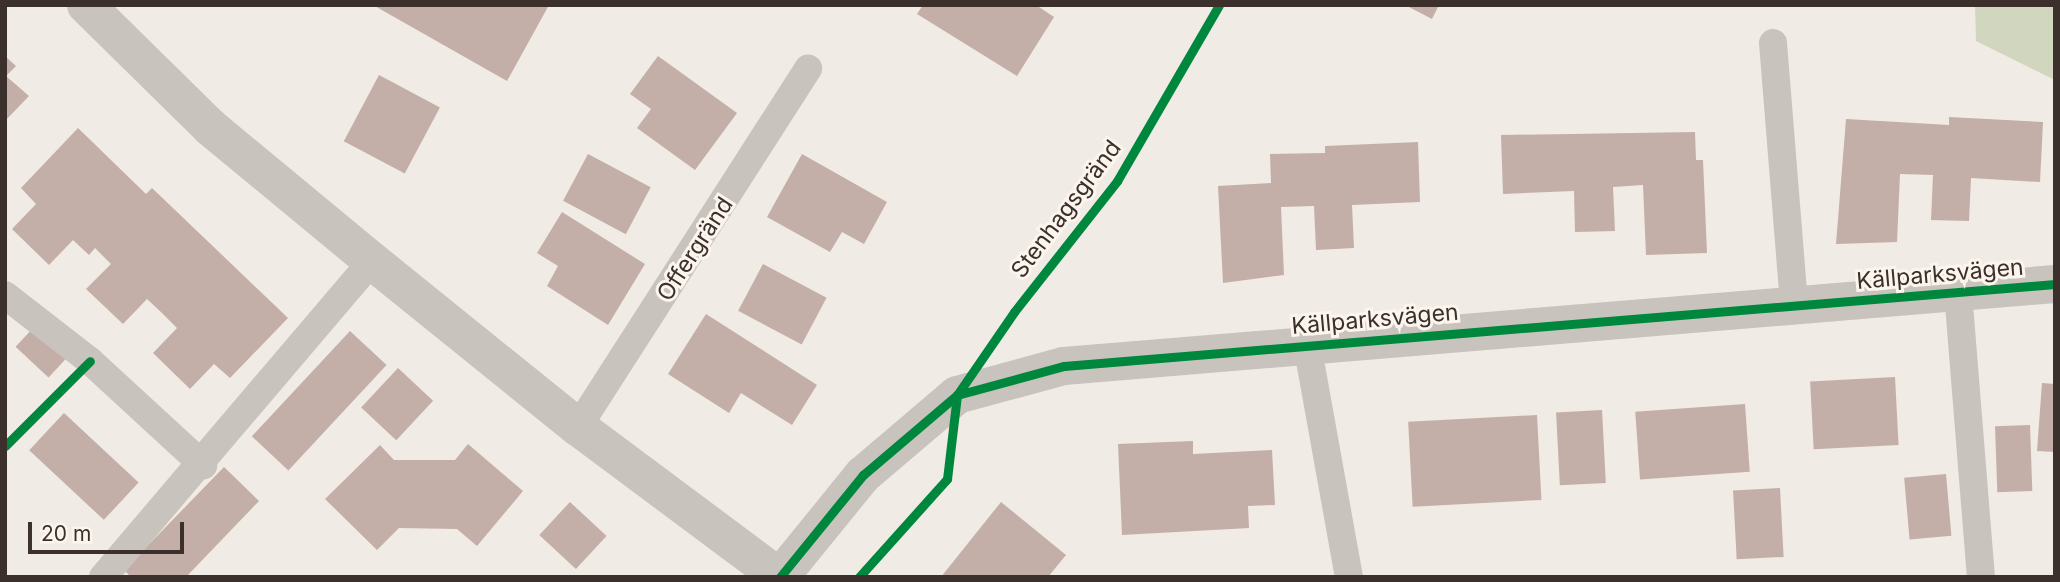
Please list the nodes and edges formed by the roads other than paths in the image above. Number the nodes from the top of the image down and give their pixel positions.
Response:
1 (86, 5) edge
2 (1773, 43) dead end
3 (808, 69) dead end
4 (372, 261) junction
5 (2055, 284) edge
6 (1958, 292) junction
7 (5, 295) edge
8 (1794, 305) junction
9 (1307, 344) junction
10 (578, 427) junction
11 (203, 465) junction
12 (103, 577) edge
13 (779, 577) edge
14 (1349, 577) edge
15 (1981, 577) edge

1 - 4 street
2 - 8 lane
3 - 10 lane, Offergränd
4 - 10 street
4 - 11 lane
5 - 6 street, Källparksvägen
6 - 8 street, Källparksvägen
6 - 15 lane
7 - 11 lane
8 - 9 street, Källparksvägen
9 - 13 street, Källparksvägen
9 - 14 lane
10 - 13 street
11 - 12 lane

